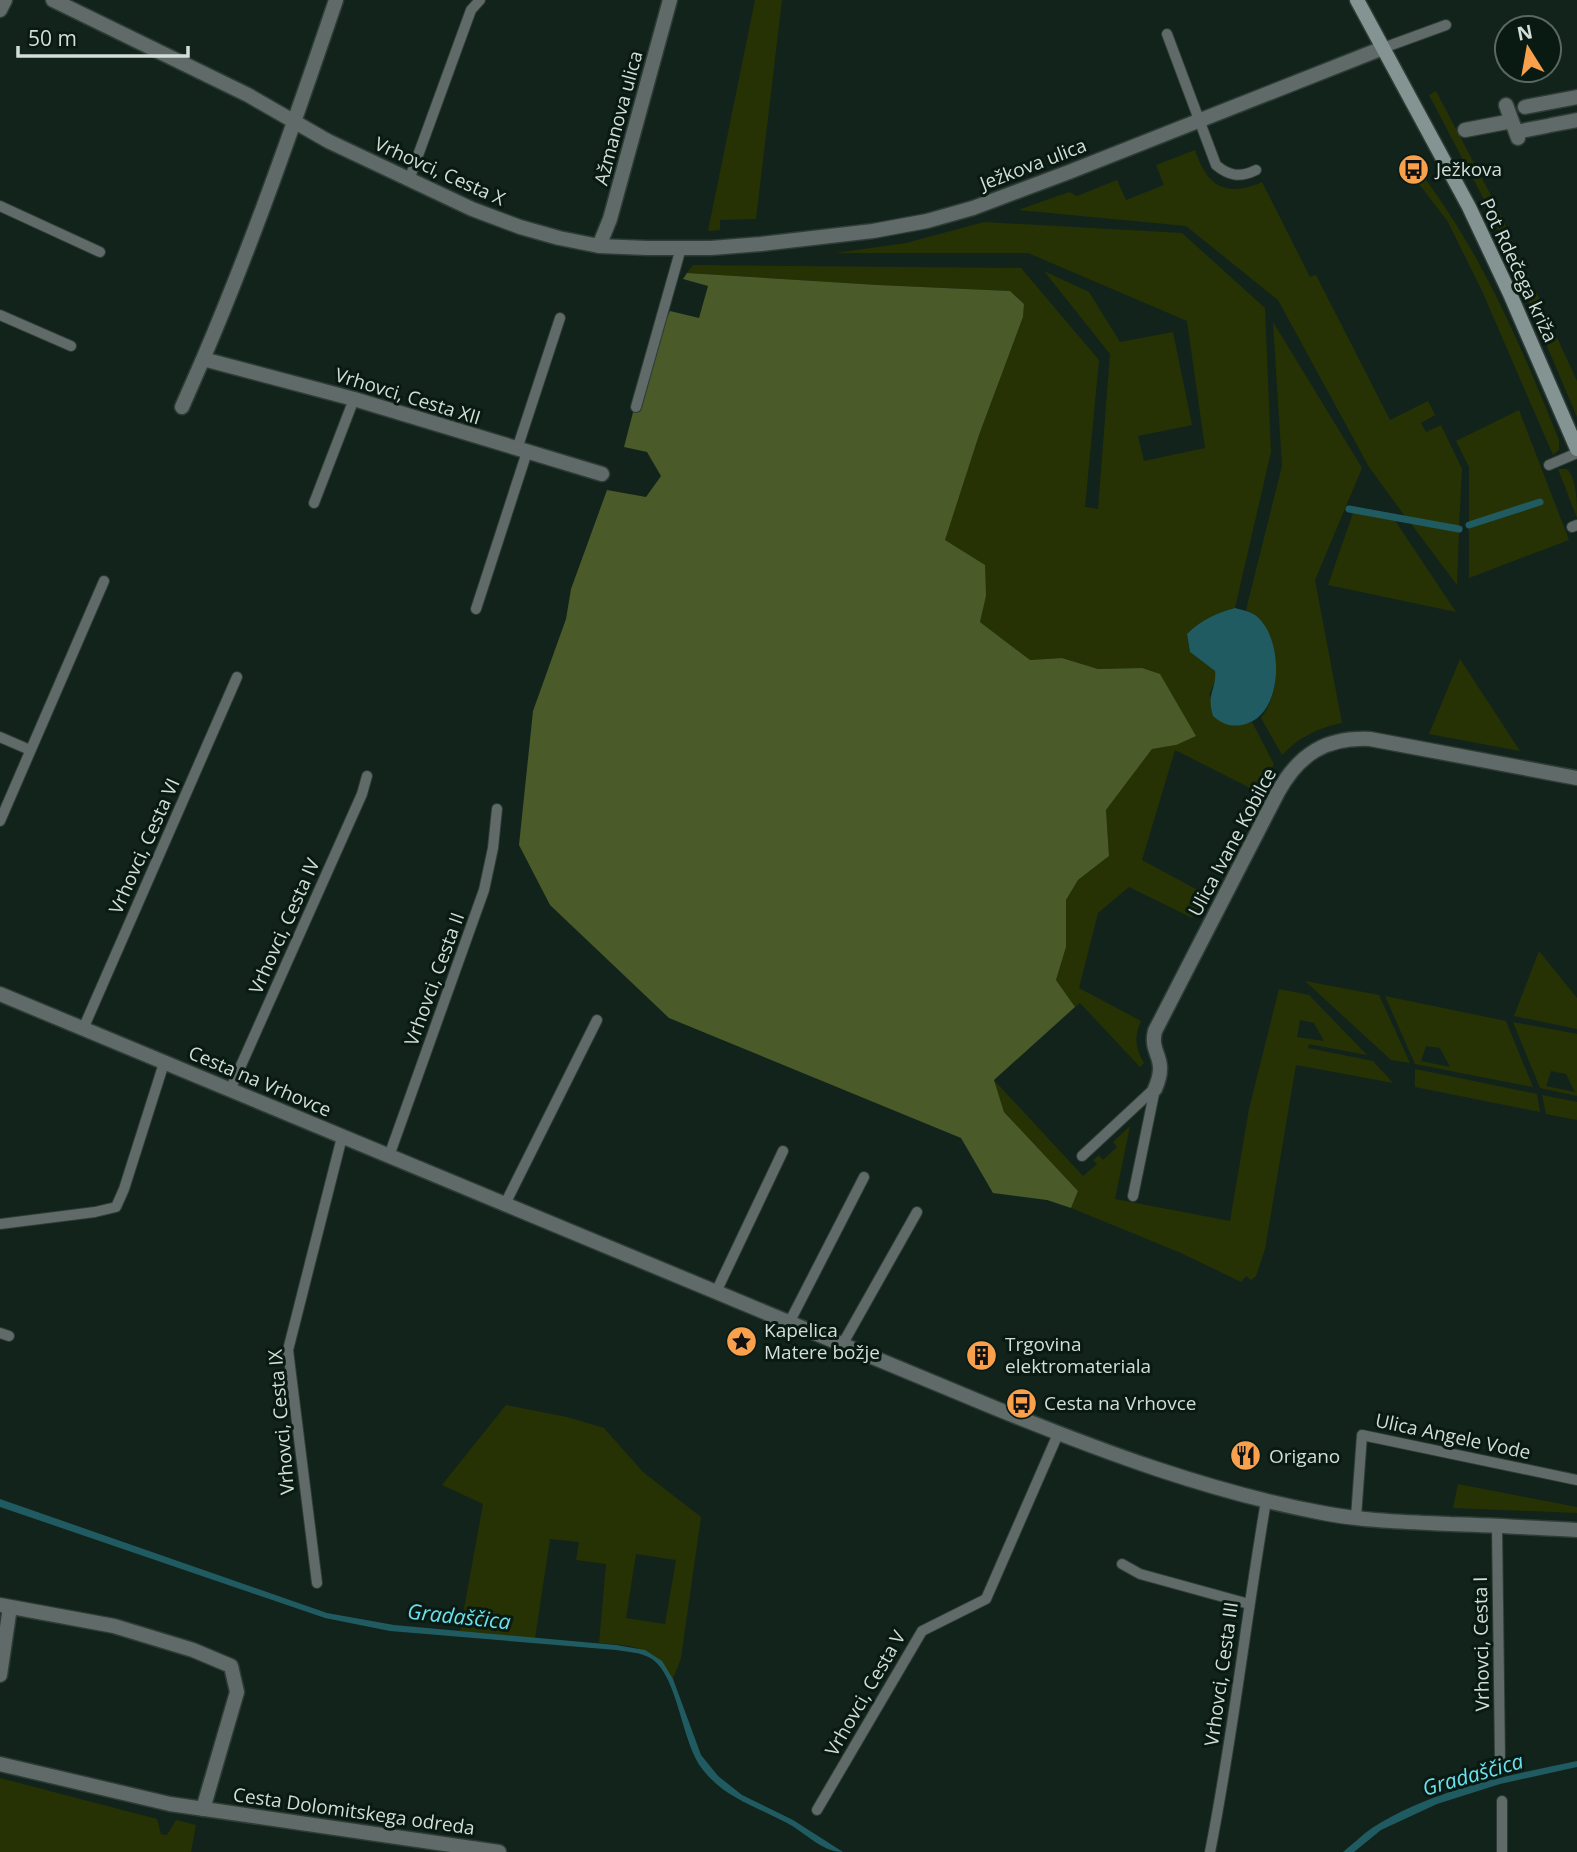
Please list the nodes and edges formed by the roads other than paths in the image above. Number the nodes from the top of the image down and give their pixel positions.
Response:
1 (5, 0) edge
2 (53, 0) edge
3 (336, 0) edge
4 (480, 0) edge
5 (670, 0) edge
6 (1357, 0) edge
7 (0, 10) edge
8 (1446, 24) dead end
9 (1167, 34) dead end
10 (1383, 48) junction
11 (1577, 97) edge
12 (1515, 117) junction
13 (1199, 120) junction
14 (1577, 120) edge
15 (295, 121) junction
16 (1465, 130) dead end
17 (1256, 170) dead end
18 (409, 180) junction
19 (0, 206) edge
20 (599, 246) junction
21 (681, 248) junction
22 (100, 251) dead end
23 (0, 315) edge
24 (560, 318) dead end
25 (71, 346) dead end
26 (203, 359) junction
27 (354, 399) junction
28 (182, 407) dead end
29 (636, 407) dead end
30 (522, 451) junction
31 (1577, 451) edge
32 (1549, 465) dead end
33 (601, 474) dead end
34 (314, 503) dead end
35 (104, 581) dead end
36 (476, 609) dead end
37 (237, 677) dead end
38 (0, 737) edge
39 (30, 750) junction
40 (367, 775) dead end
41 (1577, 778) edge
42 (497, 809) dead end
43 (0, 821) edge
44 (0, 995) edge
45 (597, 1020) dead end
46 (83, 1029) junction
47 (164, 1063) junction
48 (1155, 1089) junction
49 (230, 1090) junction
50 (342, 1137) junction
51 (783, 1151) dead end
52 (389, 1156) junction
53 (1082, 1156) dead end
54 (864, 1177) dead end
55 (1133, 1196) dead end
56 (505, 1204) junction
57 (917, 1212) dead end
58 (0, 1224) edge
59 (716, 1292) junction
60 (789, 1323) junction
61 (842, 1345) junction
62 (1058, 1434) junction
63 (1577, 1480) edge
64 (1266, 1501) junction
65 (1356, 1517) junction
66 (1497, 1526) junction
67 (1577, 1530) edge
68 (1122, 1563) dead end
69 (317, 1583) dead end
70 (1249, 1604) junction
71 (5, 1606) edge
72 (0, 1675) edge
73 (1500, 1761) dead end
74 (0, 1765) edge
75 (1502, 1801) dead end
76 (203, 1809) junction
77 (817, 1810) dead end
78 (499, 1852) edge
79 (1210, 1852) edge
80 (1502, 1852) edge

1 - 7 street
2 - 15 street, Vrhovci, Cesta X
3 - 15 street
4 - 18 lane
5 - 20 street, Ažmanova ulica
6 - 10 main road, Pot Rdečega križa
8 - 10 lane
9 - 13 lane
10 - 13 street, Ježkova ulica
10 - 31 main road, Pot Rdečega križa
11 - 12 street
12 - 14 street
12 - 16 street
13 - 17 lane
13 - 21 street, Ježkova ulica
15 - 18 street, Vrhovci, Cesta X
15 - 26 street
18 - 20 street, Vrhovci, Cesta X
19 - 22 lane
20 - 21 street, Vrhovci, Cesta X
21 - 29 lane
23 - 25 lane
24 - 30 lane
26 - 27 street, Vrhovci, Cesta XII
26 - 28 street
27 - 30 street, Vrhovci, Cesta XII
27 - 34 lane
30 - 33 street, Vrhovci, Cesta XII
30 - 36 lane
31 - 32 lane
35 - 39 lane
37 - 46 lane, Vrhovci, Cesta VI
38 - 39 lane
39 - 43 lane
40 - 49 lane, Vrhovci, Cesta IV
41 - 48 street, Ulica Ivane Kobilce
42 - 52 lane, Vrhovci, Cesta II
44 - 46 street, Cesta na Vrhovce
45 - 56 lane
46 - 47 street, Cesta na Vrhovce
47 - 49 street, Cesta na Vrhovce
47 - 58 lane
48 - 53 lane
48 - 55 lane
49 - 50 street, Cesta na Vrhovce
50 - 52 street, Cesta na Vrhovce
50 - 69 lane, Vrhovci, Cesta IX
51 - 59 lane
52 - 56 street, Cesta na Vrhovce
54 - 60 lane
56 - 59 street, Cesta na Vrhovce
57 - 61 lane
59 - 60 street, Cesta na Vrhovce
60 - 61 street, Cesta na Vrhovce
61 - 62 street, Cesta na Vrhovce
62 - 64 street, Cesta na Vrhovce
62 - 77 lane, Vrhovci, Cesta V
63 - 65 lane, Ulica Angele Vode
64 - 65 street, Cesta na Vrhovce
64 - 70 lane, Vrhovci, Cesta III
65 - 66 street, Cesta na Vrhovce
66 - 67 street, Cesta na Vrhovce
66 - 73 lane, Vrhovci, Cesta I
68 - 70 lane
70 - 79 lane, Vrhovci, Cesta III
71 - 72 street, Cesta Dolomitskega odreda
71 - 76 street, Cesta Dolomitskega odreda
74 - 76 street, Cesta Dolomitskega odreda
75 - 80 lane
76 - 78 street, Cesta Dolomitskega odreda

